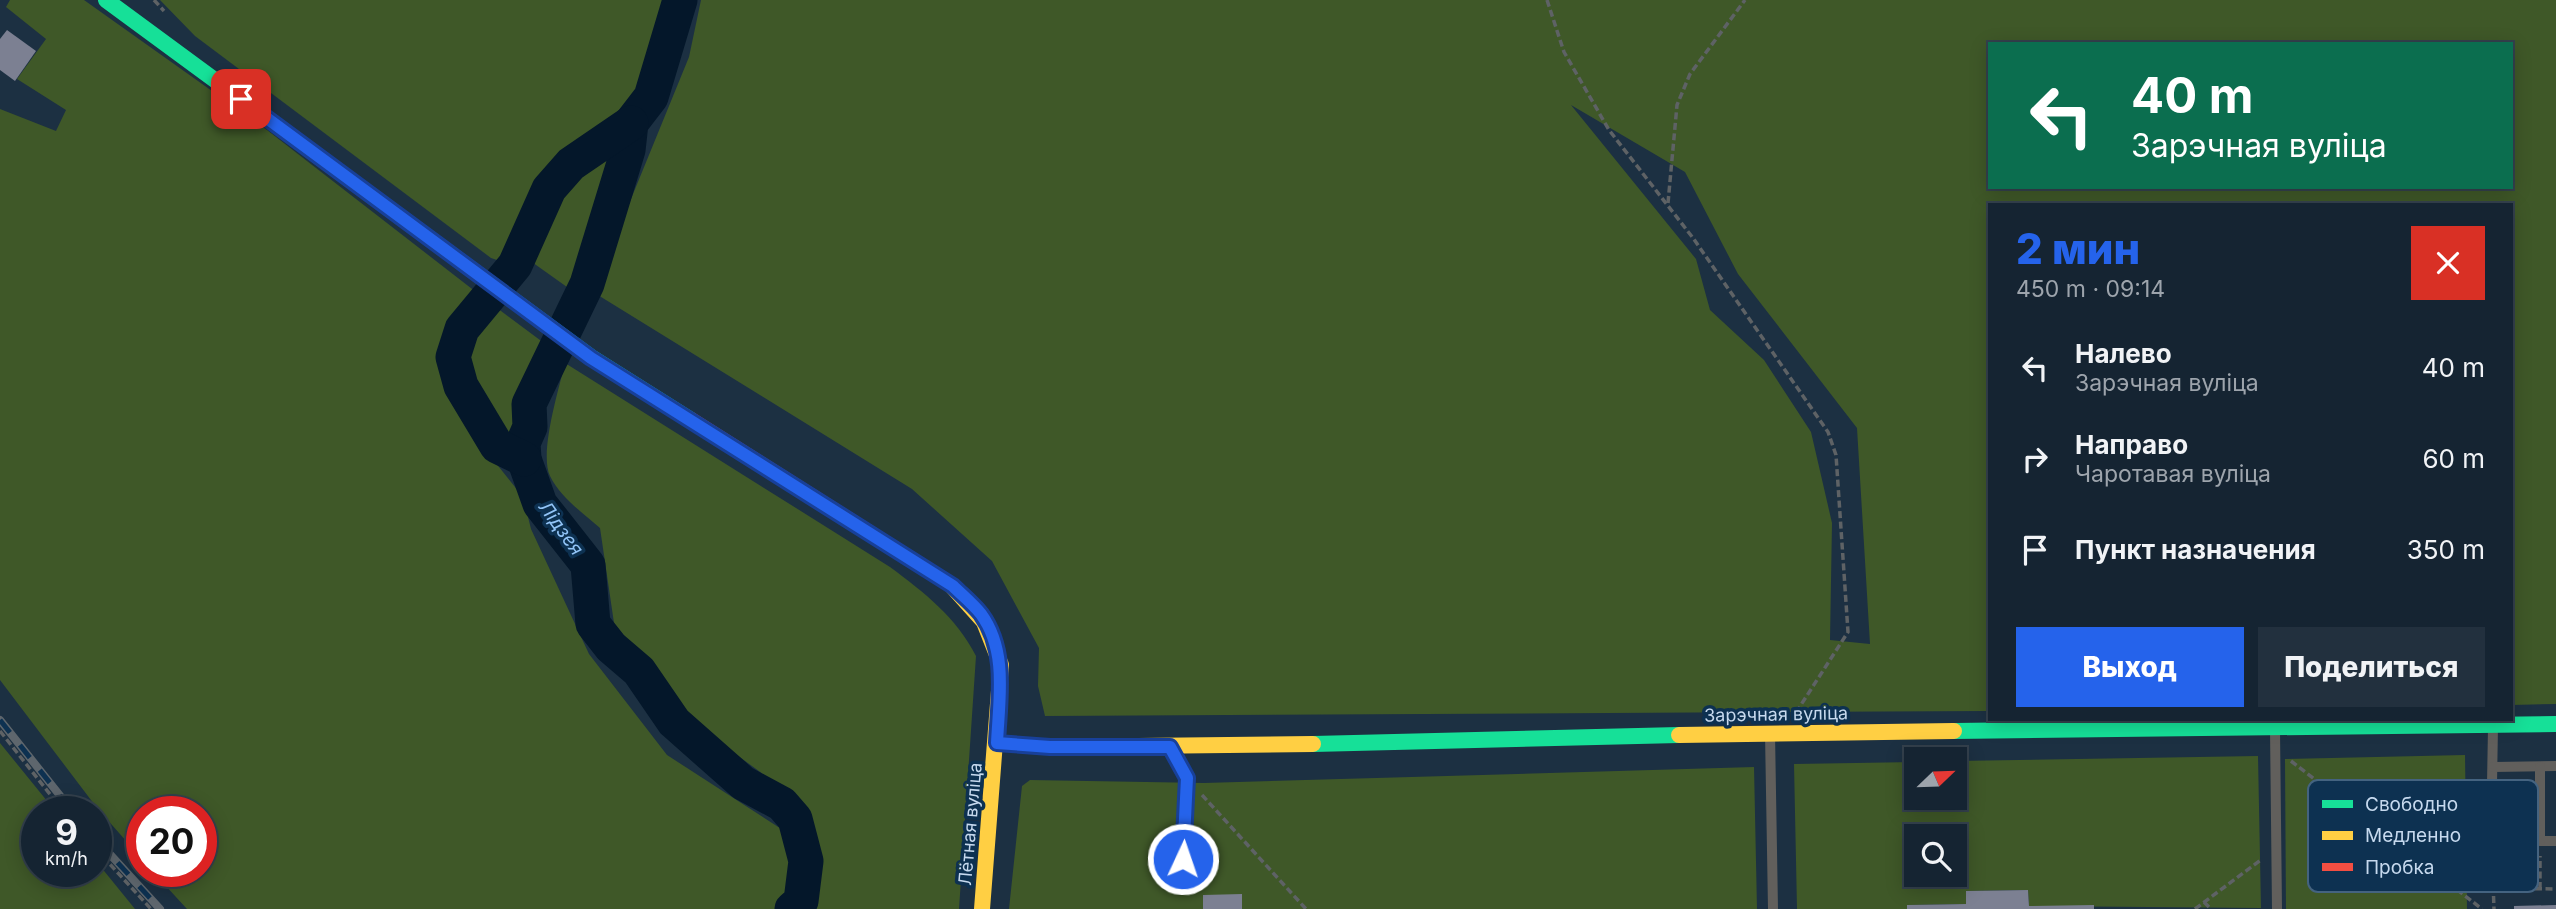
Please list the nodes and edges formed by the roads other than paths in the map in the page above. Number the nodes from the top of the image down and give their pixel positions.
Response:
1 (106, 0) edge
2 (2556, 724) edge
3 (2493, 725) junction
4 (2275, 726) junction
5 (1776, 733) junction
6 (997, 743) junction
7 (1170, 747) junction
8 (2556, 766) edge
9 (2493, 767) junction
10 (2540, 767) junction
11 (2493, 780) edge
12 (2540, 841) joint
13 (2556, 841) edge
14 (1183, 884) dead end
15 (982, 909) edge
16 (1773, 909) edge
17 (2277, 909) edge

1 - 6 street, Лётная вуліца
2 - 3 street, Зарэчная вуліца
3 - 4 street, Зарэчная вуліца
3 - 9 lane
4 - 5 street, Зарэчная вуліца
4 - 17 lane
5 - 7 street, Зарэчная вуліца
5 - 16 lane
6 - 7 street, Зарэчная вуліца
6 - 15 street, Лётная вуліца
7 - 14 lane
8 - 10 lane
9 - 10 lane
9 - 11 lane
10 - 12 lane
12 - 13 lane

